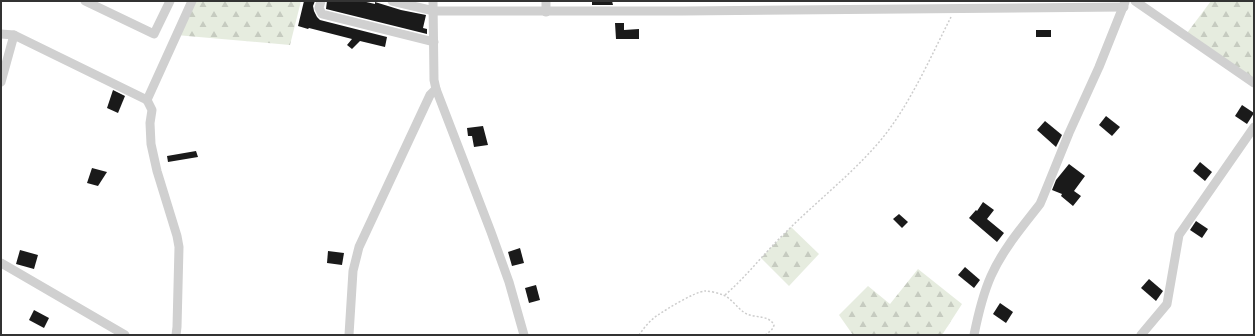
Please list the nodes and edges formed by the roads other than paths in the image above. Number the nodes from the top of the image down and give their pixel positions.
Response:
1 (85, 1) edge
2 (170, 1) edge
3 (192, 1) edge
4 (320, 1) edge
5 (392, 1) edge
6 (433, 1) edge
7 (546, 1) edge
8 (682, 1) edge
9 (1134, 1) edge
10 (1125, 4) edge
11 (683, 11) junction
12 (434, 12) junction
13 (546, 12) junction
14 (1, 34) edge
15 (14, 35) junction
16 (434, 42) junction
17 (1, 82) edge
18 (1254, 83) edge
19 (436, 89) junction
20 (147, 100) junction
21 (1254, 127) edge
22 (1, 263) edge
23 (125, 335) edge
24 (176, 335) edge
25 (349, 335) edge
26 (524, 335) edge
27 (974, 335) edge
28 (1141, 335) edge

1 - 2 street
3 - 20 street
4 - 16 street
5 - 12 street
6 - 12 street
7 - 13 street
8 - 11 street
9 - 18 street
10 - 11 street
10 - 27 street
11 - 13 street
12 - 13 street
12 - 16 street
14 - 15 street
15 - 17 street
15 - 20 street
16 - 19 street
19 - 25 street
19 - 26 street
20 - 24 street
21 - 28 street
22 - 23 street

